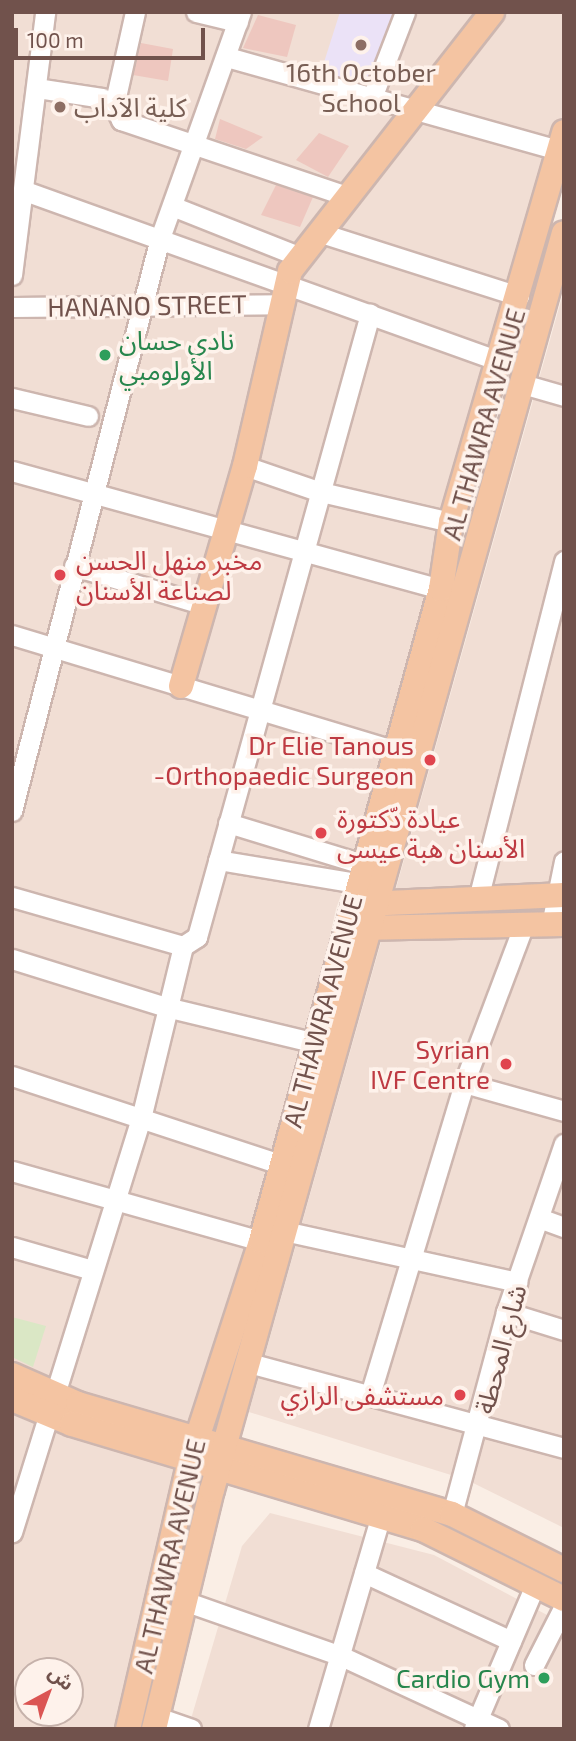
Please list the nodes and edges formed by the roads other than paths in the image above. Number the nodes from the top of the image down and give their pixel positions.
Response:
1 (45, 12) edge
2 (135, 12) edge
3 (196, 12) edge
4 (405, 12) edge
5 (492, 12) edge
6 (239, 17) edge
7 (227, 57) junction
8 (37, 88) junction
9 (373, 95) junction
10 (102, 98) dead end
11 (420, 108) junction
12 (562, 145) edge
13 (194, 146) junction
14 (25, 191) junction
15 (348, 196) junction
16 (172, 206) junction
17 (318, 232) junction
18 (564, 233) edge
19 (160, 239) junction
20 (298, 256) junction
21 (12, 275) edge
22 (284, 294) junction
23 (519, 296) junction
24 (146, 306) junction
25 (12, 307) edge
26 (370, 314) junction
27 (502, 362) junction
28 (526, 385) junction
29 (564, 396) edge
30 (12, 398) edge
31 (88, 416) dead end
32 (244, 466) junction
33 (12, 471) edge
34 (93, 492) junction
35 (321, 492) junction
36 (451, 522) junction
37 (227, 527) junction
38 (302, 553) junction
39 (564, 561) edge
40 (74, 566) junction
41 (441, 589) junction
42 (205, 605) junction
43 (12, 635) edge
44 (53, 648) junction
45 (181, 686) junction
46 (260, 708) junction
47 (393, 750) junction
48 (12, 811) edge
49 (228, 823) junction
50 (218, 860) junction
51 (564, 862) edge
52 (356, 884) junction
53 (559, 895) edge
54 (12, 897) edge
55 (478, 899) junction
56 (378, 904) junction
57 (558, 924) edge
58 (523, 927) junction
59 (343, 928) junction
60 (372, 928) junction
61 (183, 946) junction
62 (12, 959) edge
63 (166, 1007) junction
64 (312, 1042) junction
65 (12, 1076) edge
66 (464, 1083) junction
67 (564, 1111) edge
68 (141, 1118) junction
69 (564, 1144) edge
70 (280, 1164) junction
71 (12, 1171) edge
72 (115, 1199) junction
73 (539, 1218) junction
74 (564, 1227) edge
75 (284, 1231) junction
76 (261, 1241) junction
77 (12, 1247) edge
78 (406, 1262) junction
79 (92, 1270) junction
80 (517, 1282) junction
81 (506, 1312) junction
82 (564, 1330) edge
83 (249, 1363) junction
84 (12, 1375) edge
85 (370, 1395) junction
86 (12, 1399) edge
87 (49, 1404) junction
88 (479, 1426) junction
89 (197, 1435) junction
90 (226, 1444) junction
91 (564, 1448) edge
92 (190, 1460) junction
93 (218, 1469) junction
94 (452, 1514) junction
95 (380, 1515) junction
96 (12, 1532) edge
97 (564, 1570) edge
98 (364, 1573) junction
99 (535, 1584) junction
100 (564, 1599) edge
101 (187, 1602) junction
102 (564, 1606) edge
103 (511, 1641) junction
104 (341, 1656) junction
105 (534, 1665) dead end
106 (156, 1723) edge
107 (476, 1723) edge
108 (128, 1729) edge
109 (191, 1729) edge
110 (318, 1729) edge
111 (499, 1729) edge

1 - 8 street
2 - 13 street
3 - 6 street
4 - 9 street
5 - 11 main road
6 - 7 street
7 - 9 street
7 - 13 street
8 - 10 street
8 - 14 street
9 - 11 street
11 - 12 street
11 - 15 main road
12 - 23 main road, AL THAWRA AVENUE
13 - 15 street
13 - 16 street
14 - 19 street
14 - 21 street
15 - 17 main road
16 - 19 street
16 - 20 street
17 - 20 main road
17 - 23 street
18 - 28 main road, AL THAWRA AVENUE
19 - 22 street
19 - 24 street
20 - 22 main road
22 - 24 street, HANANO STREET
22 - 26 street
22 - 32 main road
23 - 27 main road, AL THAWRA AVENUE
24 - 25 street, HANANO STREET
24 - 34 street
26 - 27 street
26 - 35 street
27 - 36 main road, AL THAWRA AVENUE
28 - 29 street
28 - 56 main road, AL THAWRA AVENUE
30 - 31 street
32 - 35 street
32 - 37 main road
33 - 34 street
34 - 37 street
34 - 40 street
35 - 36 street
35 - 38 street
36 - 41 main road, AL THAWRA AVENUE
37 - 38 street
37 - 42 main road
38 - 41 street
38 - 46 street
39 - 55 street
40 - 42 street
40 - 44 street
41 - 47 main road, AL THAWRA AVENUE
42 - 45 main road
43 - 44 street
44 - 45 street
44 - 48 street
45 - 46 street
46 - 47 street
46 - 49 street
47 - 52 main road, AL THAWRA AVENUE
49 - 50 street
49 - 52 street
50 - 52 street
50 - 61 street
51 - 53 street
52 - 56 main road
52 - 59 main road, AL THAWRA AVENUE
53 - 55 main road
53 - 57 street
54 - 61 street
55 - 56 main road
56 - 60 main road, AL THAWRA AVENUE
57 - 58 main road
58 - 60 main road
58 - 66 street
59 - 60 main road
59 - 64 main road, AL THAWRA AVENUE
60 - 75 main road, AL THAWRA AVENUE
61 - 63 street
62 - 63 street
63 - 64 street
63 - 68 street
64 - 70 main road, AL THAWRA AVENUE
65 - 68 street
66 - 67 street
66 - 78 street
68 - 70 street
68 - 72 street
69 - 73 street, شارع المحطة
70 - 76 main road, AL THAWRA AVENUE
71 - 72 street
72 - 76 street
72 - 79 street
73 - 74 street
73 - 80 street, شارع المحطة
75 - 78 street
75 - 83 main road, AL THAWRA AVENUE
76 - 89 main road, AL THAWRA AVENUE
77 - 79 street
78 - 80 street
78 - 85 street
79 - 87 street
80 - 81 street, شارع المحطة
81 - 82 street
81 - 88 street, شارع المحطة
83 - 85 street
83 - 90 main road, AL THAWRA AVENUE
84 - 87 main road
85 - 88 street
86 - 87 main road
87 - 89 main road
87 - 92 main road
87 - 96 street
88 - 91 street
88 - 94 street, شارع المحطة
89 - 90 main road
89 - 92 main road, AL THAWRA AVENUE
90 - 93 main road, AL THAWRA AVENUE
90 - 94 main road
92 - 93 main road
92 - 108 main road, AL THAWRA AVENUE
93 - 95 main road
93 - 101 main road, AL THAWRA AVENUE
94 - 97 main road
95 - 98 street
95 - 99 main road
98 - 103 street
98 - 104 street
99 - 100 main road
99 - 103 street
101 - 104 street
101 - 106 main road, AL THAWRA AVENUE
102 - 105 street
103 - 107 street
104 - 107 street
104 - 110 street
106 - 109 street
107 - 111 street

